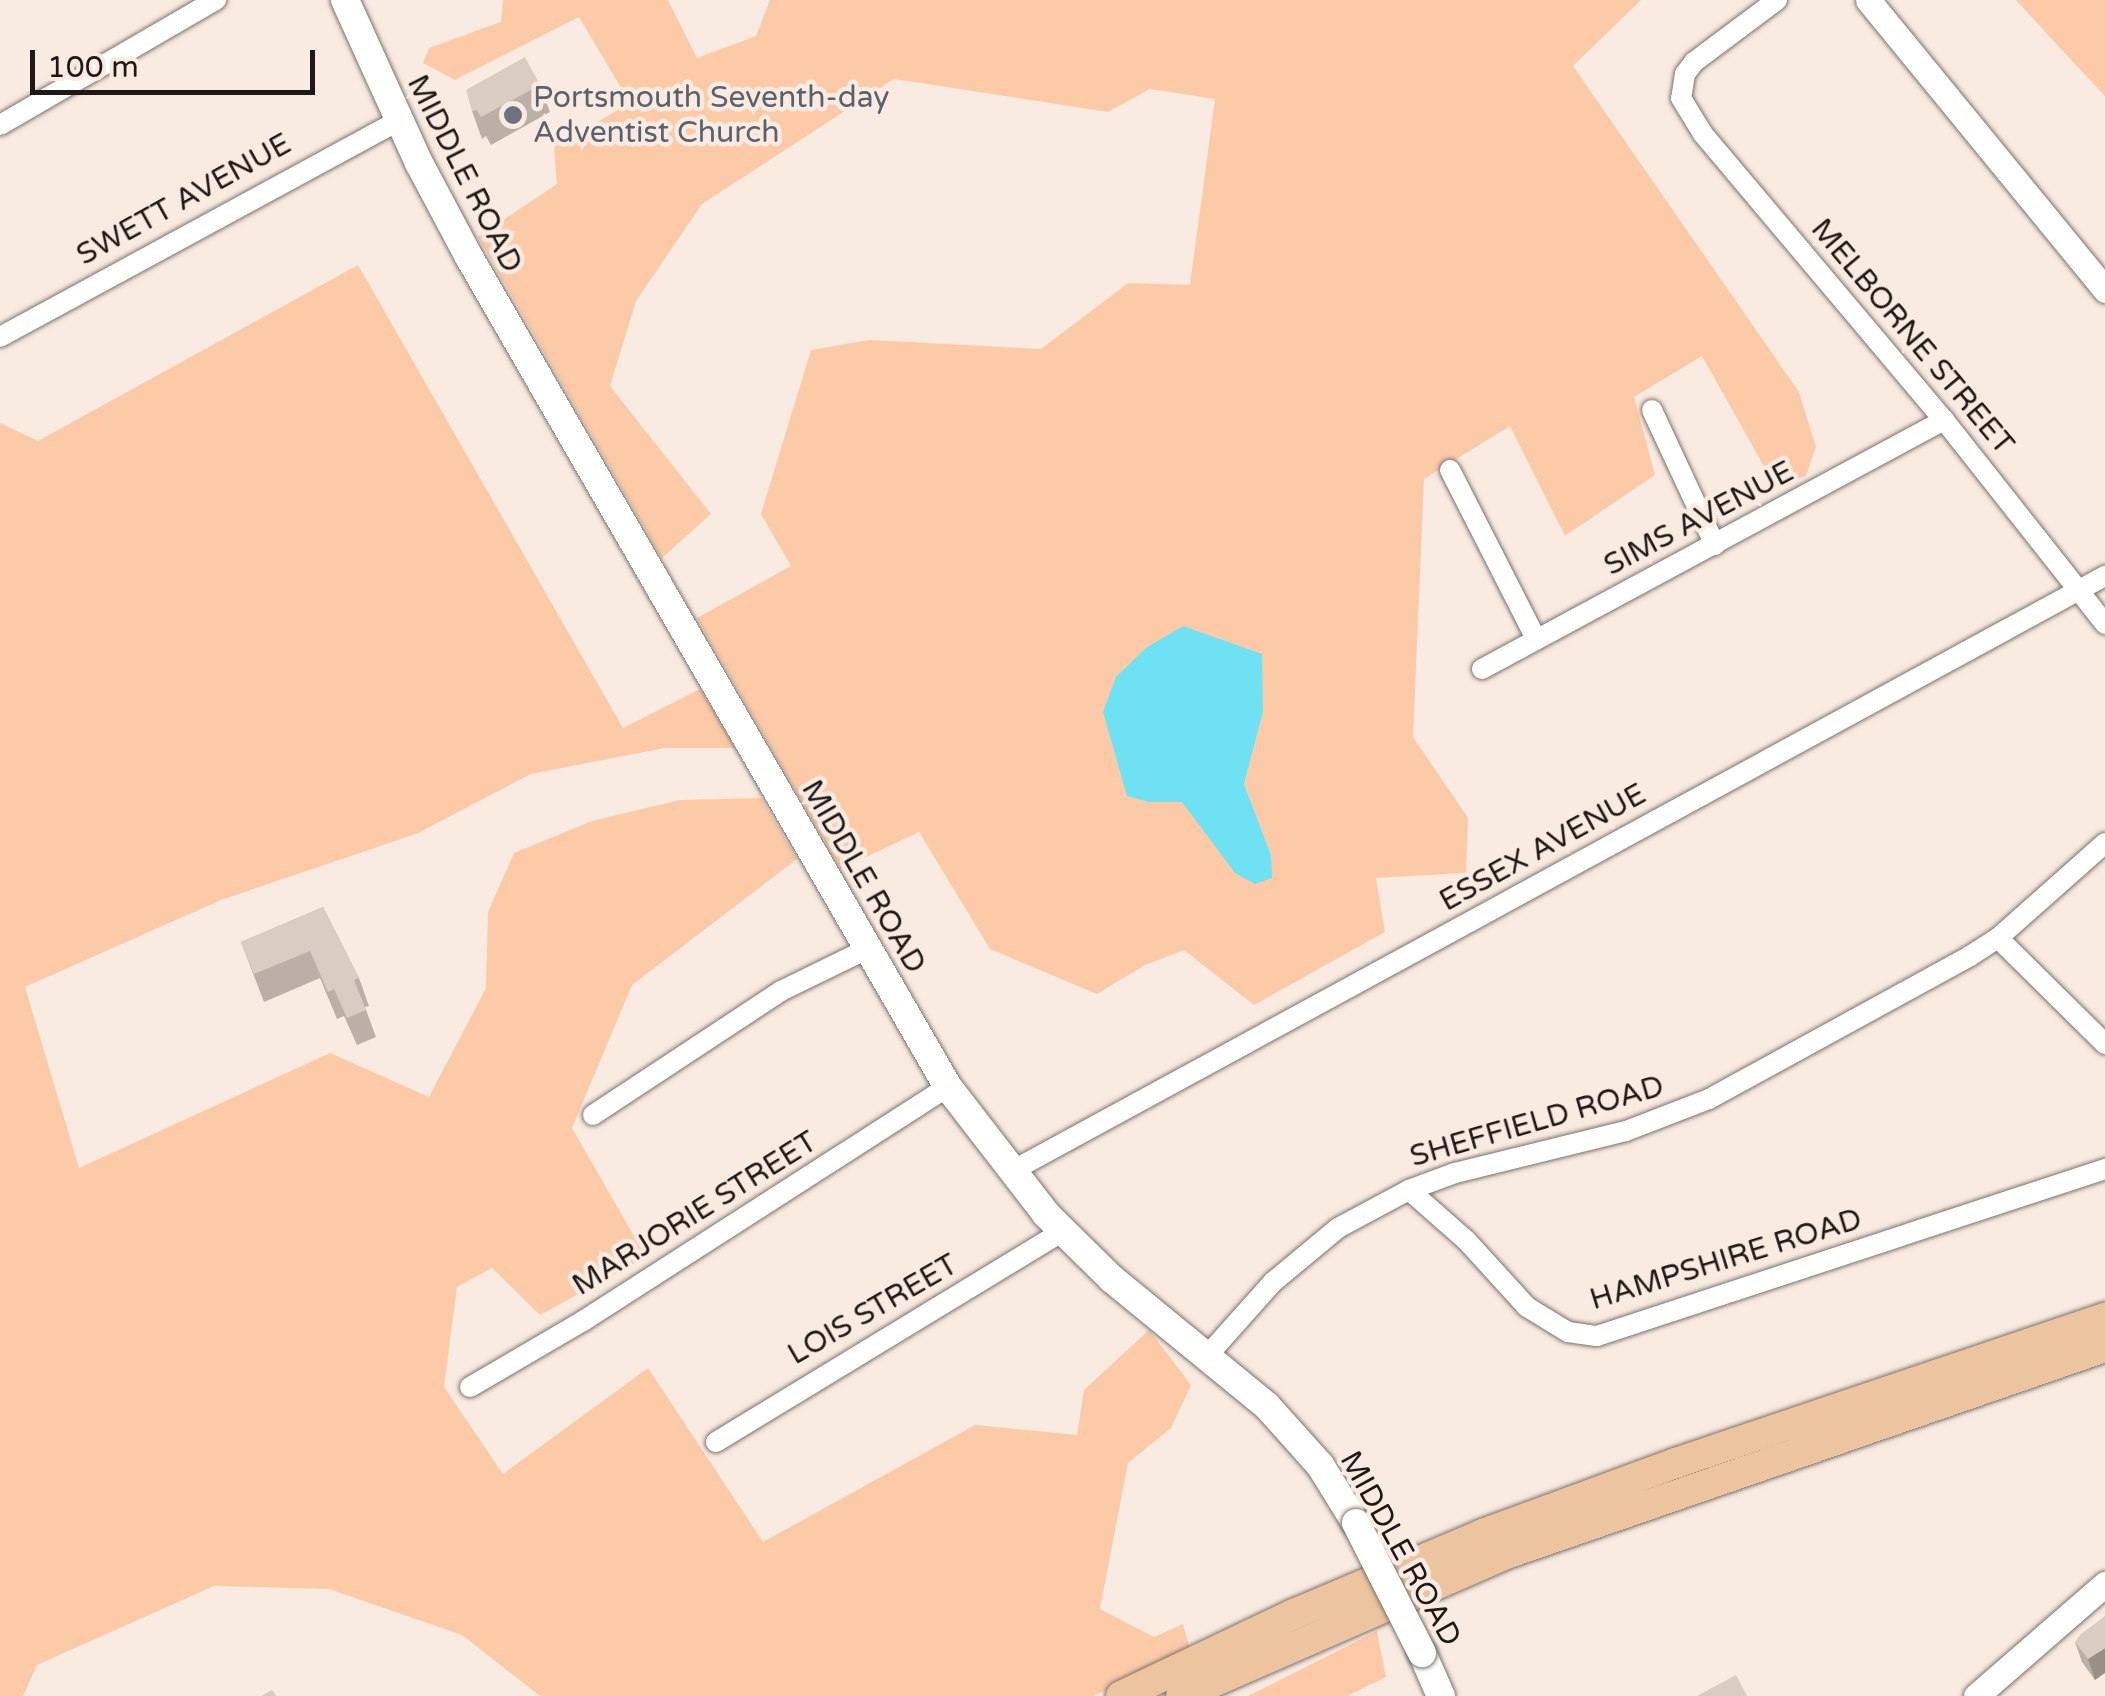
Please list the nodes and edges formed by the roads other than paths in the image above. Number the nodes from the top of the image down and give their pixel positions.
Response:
1 (216, 0) edge
2 (345, 0) edge
3 (1777, 0) edge
4 (1868, 0) edge
5 (398, 120) junction
6 (0, 124) edge
7 (2105, 290) edge
8 (0, 337) edge
9 (1652, 410) dead end
10 (1944, 420) junction
11 (1450, 470) dead end
12 (1715, 545) junction
13 (2105, 576) edge
14 (2079, 590) junction
15 (2105, 624) edge
16 (1536, 639) junction
17 (1482, 669) dead end
18 (2105, 842) edge
19 (1998, 938) junction
20 (867, 949) junction
21 (2105, 1044) edge
22 (948, 1087) junction
23 (593, 1114) dead end
24 (2105, 1169) edge
25 (1010, 1172) junction
26 (1409, 1190) junction
27 (1062, 1232) junction
28 (2105, 1318) edge
29 (2105, 1347) edge
30 (1207, 1356) junction
31 (470, 1388) dead end
32 (716, 1442) dead end
33 (2105, 1584) edge
34 (1120, 1696) edge
35 (1181, 1696) edge
36 (1441, 1696) edge
37 (1976, 1696) edge

1 - 6 street
2 - 5 main road, MIDDLE ROAD
3 - 10 street, MELBORNE STREET
4 - 7 street
5 - 8 street, SWETT AVENUE
5 - 20 main road, MIDDLE ROAD
9 - 12 street
10 - 12 street, SIMS AVENUE
10 - 14 street, MELBORNE STREET
11 - 16 street
12 - 16 street, SIMS AVENUE
13 - 14 street, ESSEX AVENUE
14 - 15 street, MELBORNE STREET
14 - 25 street, ESSEX AVENUE
16 - 17 street, SIMS AVENUE
18 - 19 street, SHEFFIELD ROAD
19 - 21 street
19 - 26 street, SHEFFIELD ROAD
20 - 22 main road, MIDDLE ROAD
20 - 23 street
22 - 25 main road, MIDDLE ROAD
22 - 31 street, MARJORIE STREET
24 - 26 street, HAMPSHIRE ROAD
25 - 27 main road, MIDDLE ROAD
26 - 30 street, SHEFFIELD ROAD
27 - 30 main road, MIDDLE ROAD
27 - 32 street, LOIS STREET
28 - 34 main road
29 - 35 main road
30 - 36 main road, MIDDLE ROAD, bridge
33 - 37 street

